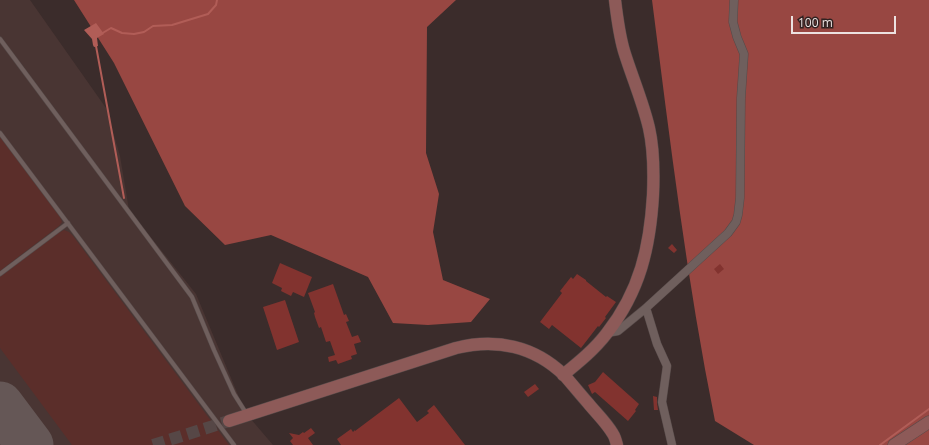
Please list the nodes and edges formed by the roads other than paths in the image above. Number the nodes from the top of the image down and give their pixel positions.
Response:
1 (615, 0) edge
2 (734, 0) edge
3 (0, 40) edge
4 (0, 133) edge
5 (68, 223) junction
6 (0, 274) edge
7 (646, 308) junction
8 (607, 333) junction
9 (564, 375) junction
10 (247, 415) junction
11 (229, 421) tunnel mouth
12 (929, 422) edge
13 (234, 445) edge
14 (617, 445) edge
15 (672, 445) edge
16 (894, 445) edge

1 - 8 street
2 - 7 street
3 - 10 lane
4 - 5 lane
5 - 6 lane
5 - 13 lane
7 - 8 street
7 - 15 street
8 - 9 street
9 - 10 street
9 - 14 street
10 - 11 street
12 - 16 street

